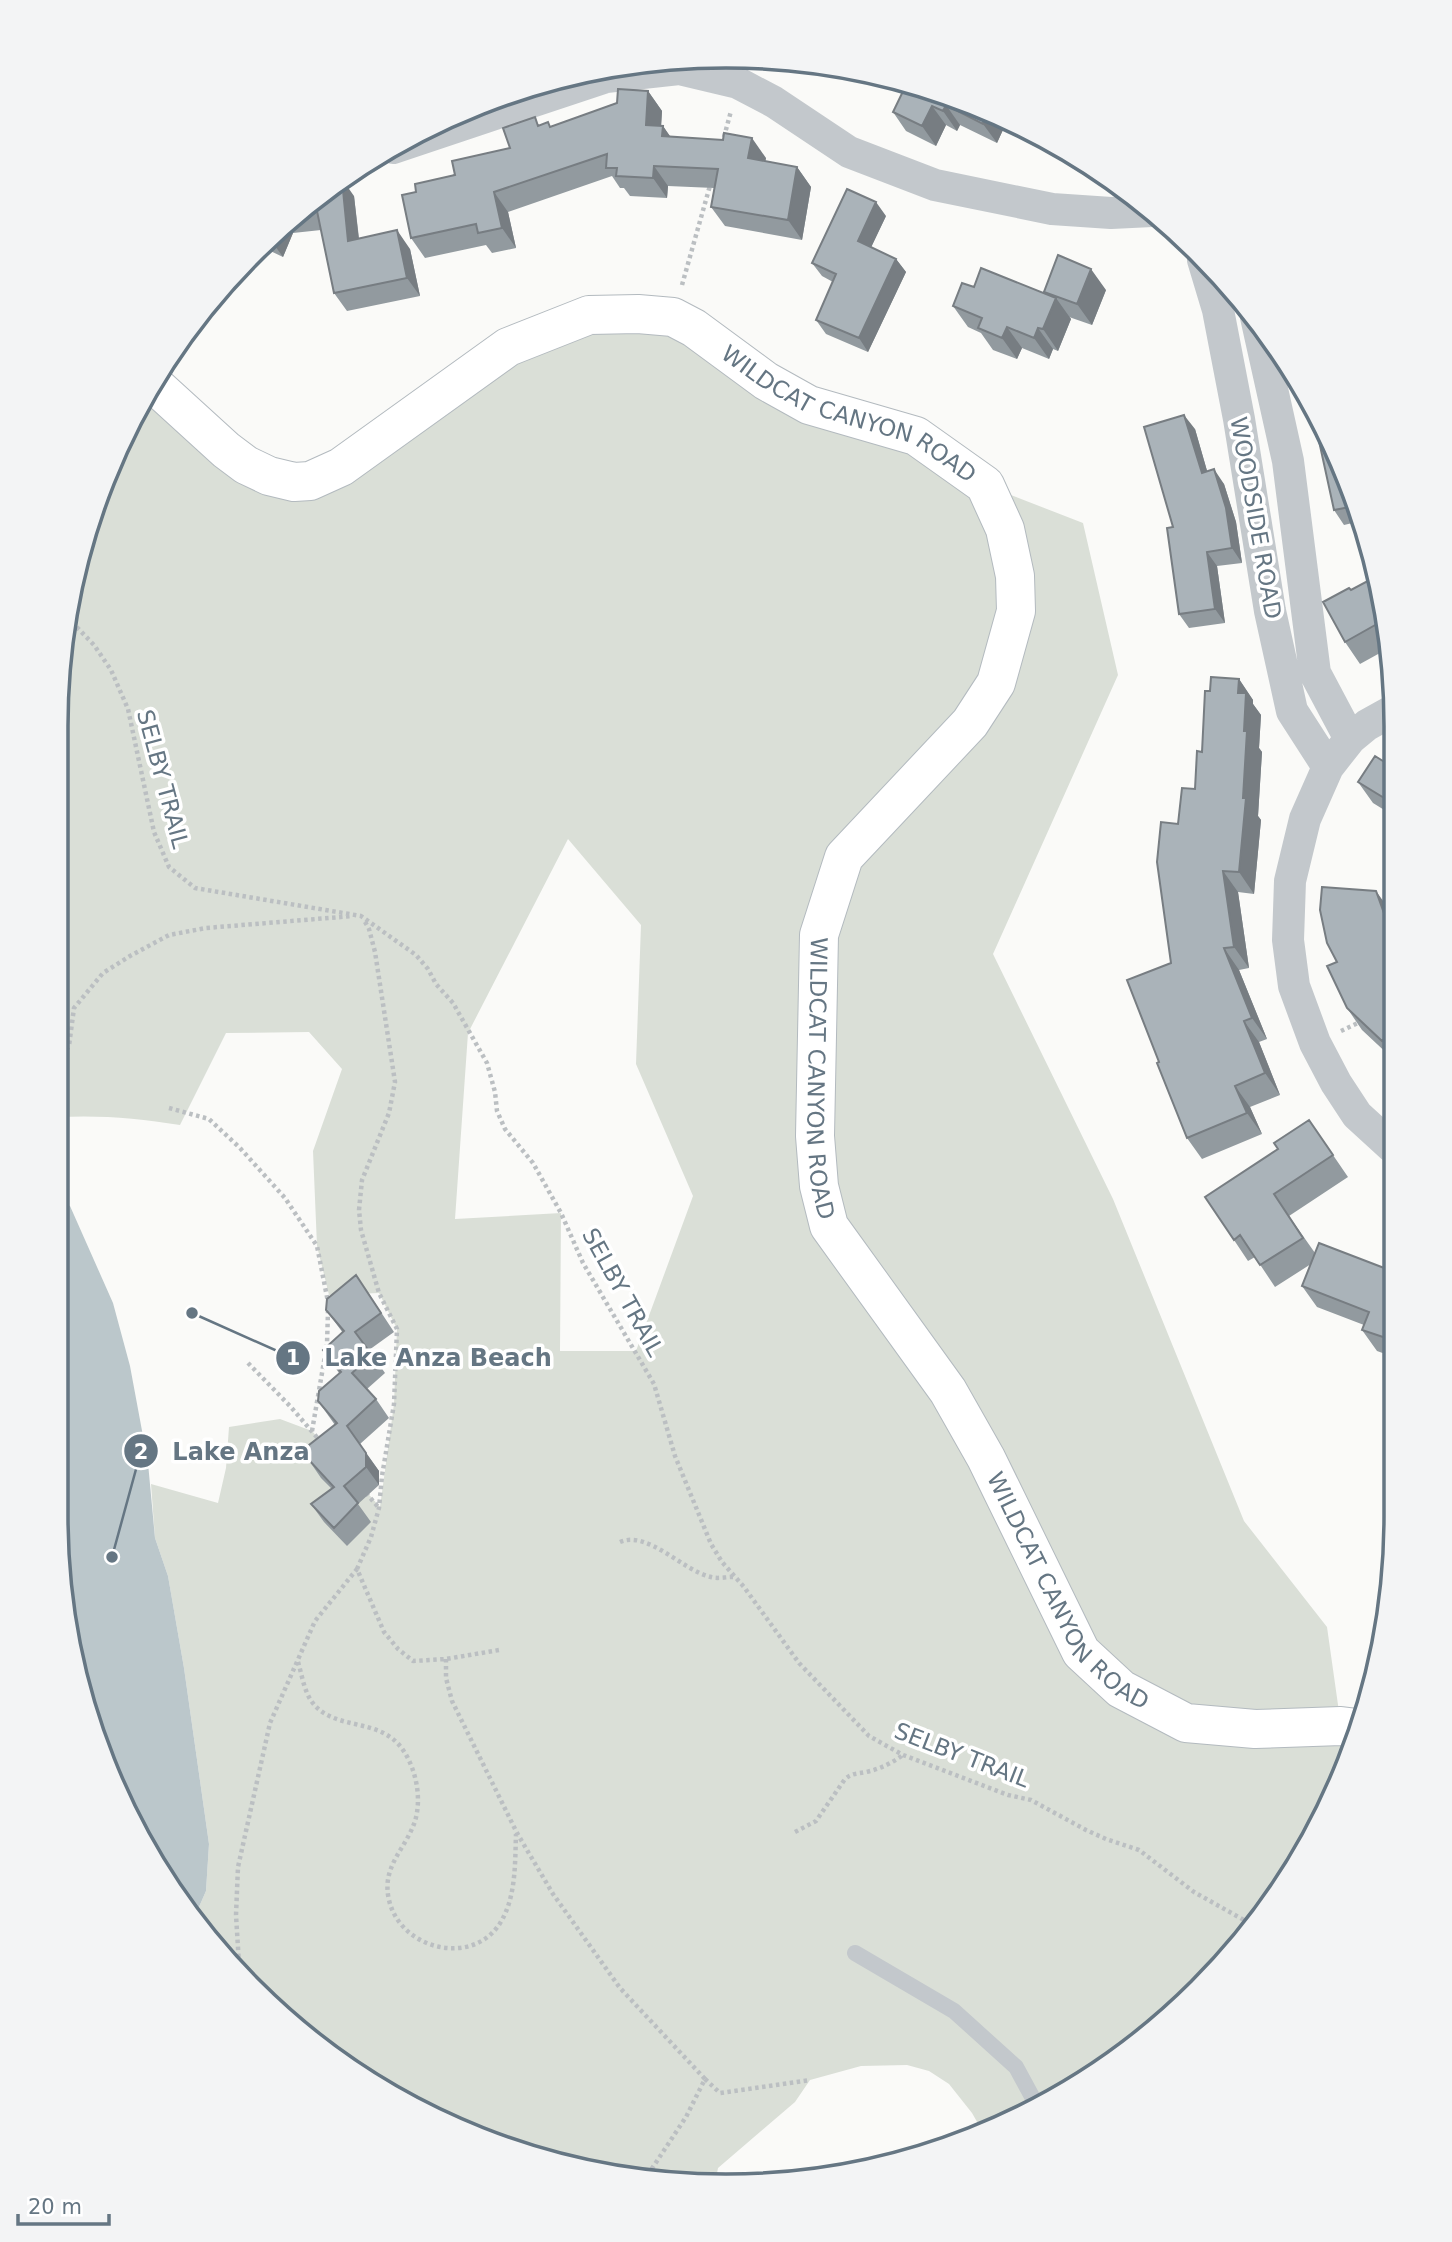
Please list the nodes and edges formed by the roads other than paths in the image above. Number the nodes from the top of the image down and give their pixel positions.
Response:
1 (683, 70) edge
2 (584, 84) edge
3 (451, 129) edge
4 (1136, 212) edge
5 (1209, 279) edge
6 (1263, 346) edge
7 (160, 390) edge
8 (1384, 716) edge
9 (1350, 739) junction
10 (1328, 767) junction
11 (1384, 1140) edge
12 (1349, 1727) edge
13 (855, 1953) dead end
14 (1033, 2098) edge

1 - 4 street
2 - 3 street
5 - 10 street, WOODSIDE ROAD
6 - 9 street, WOODSIDE ROAD
7 - 12 street, WILDCAT CANYON ROAD
8 - 9 street
9 - 10 street
10 - 11 street
13 - 14 lane

